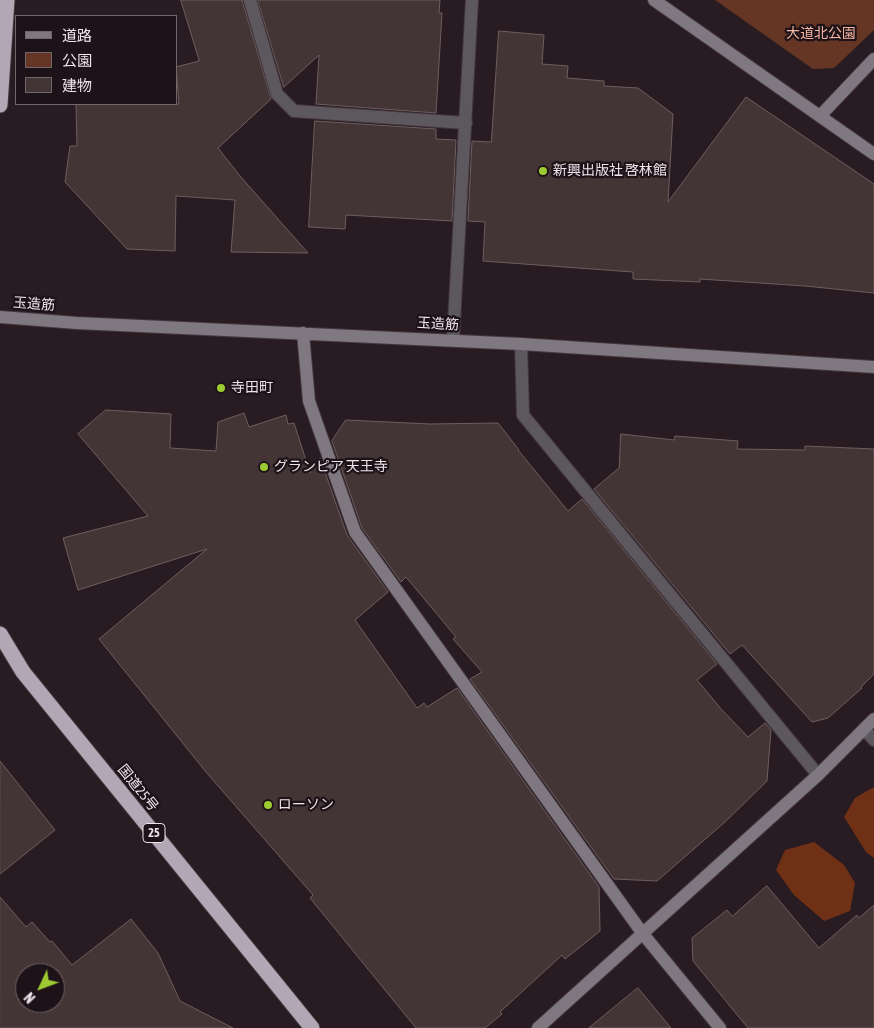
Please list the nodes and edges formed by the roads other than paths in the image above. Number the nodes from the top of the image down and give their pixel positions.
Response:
1 (7, 0) edge
2 (250, 0) edge
3 (472, 0) edge
4 (654, 0) edge
5 (874, 59) edge
6 (0, 104) edge
7 (820, 116) junction
8 (466, 123) junction
9 (874, 154) edge
10 (0, 317) edge
11 (303, 333) junction
12 (452, 340) junction
13 (521, 344) junction
14 (874, 367) edge
15 (0, 634) edge
16 (874, 719) edge
17 (864, 729) junction
18 (874, 740) edge
19 (818, 775) junction
20 (643, 934) junction
21 (312, 1028) edge
22 (538, 1028) edge
23 (720, 1028) edge

1 - 6 highway
2 - 8 street
3 - 8 street
4 - 7 street
5 - 7 street
7 - 9 street
8 - 12 street
10 - 11 street, 玉造筋
11 - 12 street, 玉造筋
11 - 20 street
12 - 13 street, 玉造筋
13 - 14 street, 玉造筋
13 - 19 street
15 - 21 highway, 国道25号 / 25
16 - 17 street
17 - 18 street
17 - 19 street
19 - 20 street
20 - 22 street
20 - 23 street

